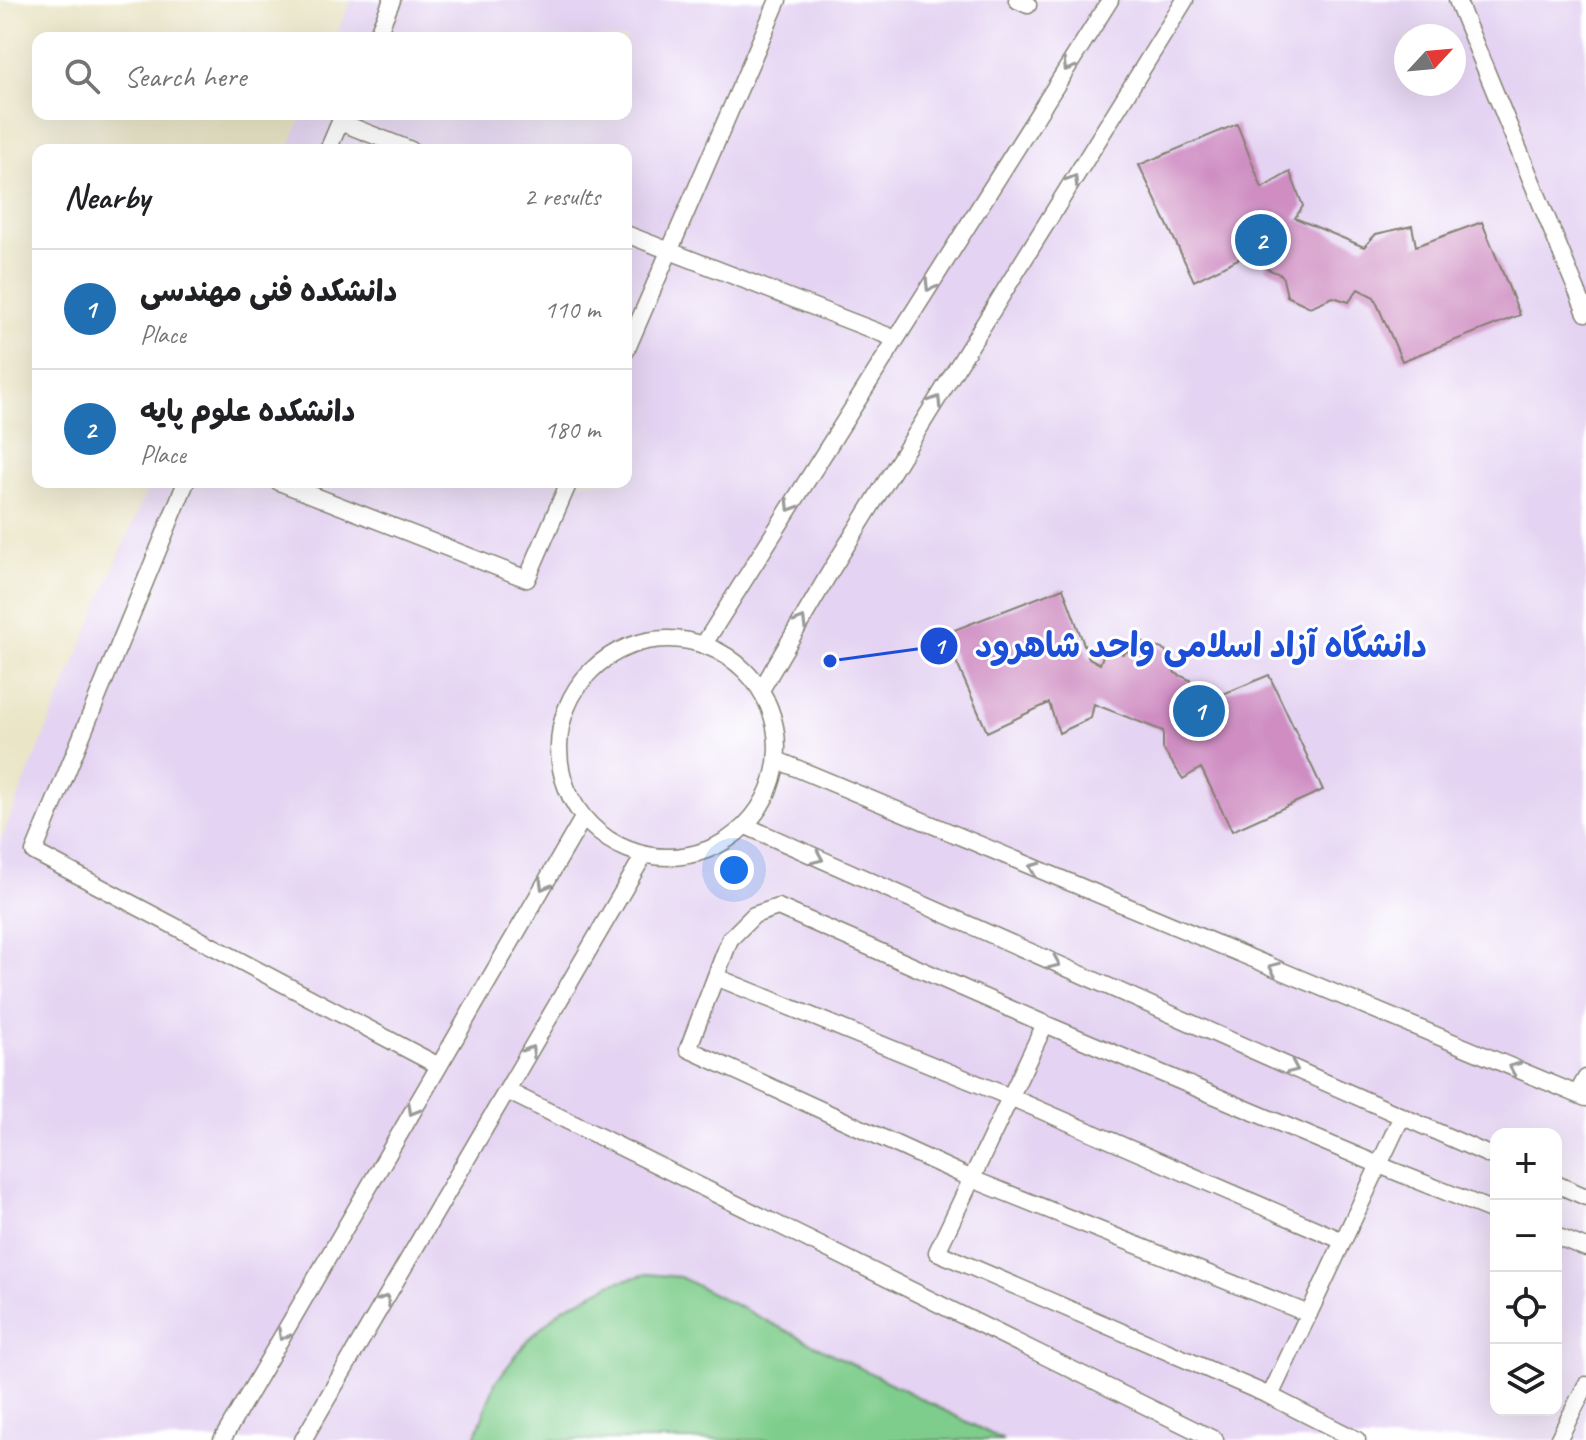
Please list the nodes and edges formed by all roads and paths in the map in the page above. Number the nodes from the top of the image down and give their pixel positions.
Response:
1 (392, 0) edge
2 (778, 0) edge
3 (1110, 0) edge
4 (1185, 0) edge
5 (1457, 0) edge
6 (379, 32) edge
7 (341, 120) edge
8 (346, 120) edge
9 (331, 144) edge
10 (398, 144) edge
11 (632, 236) edge
12 (669, 251) junction
13 (1586, 313) edge
14 (632, 337) edge
15 (896, 339) junction
16 (184, 488) edge
17 (294, 488) edge
18 (566, 488) edge
19 (704, 644) junction
20 (761, 690) junction
21 (777, 760) junction
22 (583, 818) junction
23 (746, 826) junction
24 (644, 855) junction
25 (716, 977) junction
26 (1045, 1024) junction
27 (439, 1066) junction
28 (1586, 1078) edge
29 (507, 1091) junction
30 (1582, 1096) edge
31 (1010, 1097) junction
32 (1402, 1116) junction
33 (1490, 1155) edge
34 (1379, 1165) junction
35 (972, 1179) junction
36 (1562, 1187) edge
37 (1586, 1197) edge
38 (1490, 1210) edge
39 (1562, 1238) edge
40 (1343, 1241) junction
41 (1586, 1248) edge
42 (1309, 1314) junction
43 (1586, 1385) edge
44 (1270, 1396) junction
45 (222, 1440) edge
46 (303, 1440) edge
47 (1215, 1440) edge
48 (1357, 1440) edge
49 (1558, 1440) edge

1 - 6 lane
2 - 12 lane
3 -> 15 lane
20 -> 4 lane
5 - 13 lane
7 - 9 lane
8 - 10 lane
11 - 12 lane
12 - 14 lane
12 - 15 lane
15 -> 19 lane
16 - 27 lane
17 - 18 lane
19 - 20 lane
19 - 22 lane
20 - 21 lane
21 - 23 lane
30 -> 21 lane
22 - 24 lane
22 -> 27 lane
23 - 24 lane
23 -> 32 lane
29 -> 24 lane
25 - 26 lane
25 - 31 lane
25 - 35 lane
26 - 31 lane
26 - 34 lane
27 -> 45 lane
28 - 30 lane
46 -> 29 lane
29 - 47 lane
31 - 35 lane
31 - 40 lane
32 - 33 lane
32 - 34 lane
34 - 38 lane
34 - 40 lane
35 - 42 lane
35 - 44 lane
36 - 37 lane
39 - 41 lane
40 - 42 lane
42 - 44 lane
43 - 49 lane
44 - 48 lane

